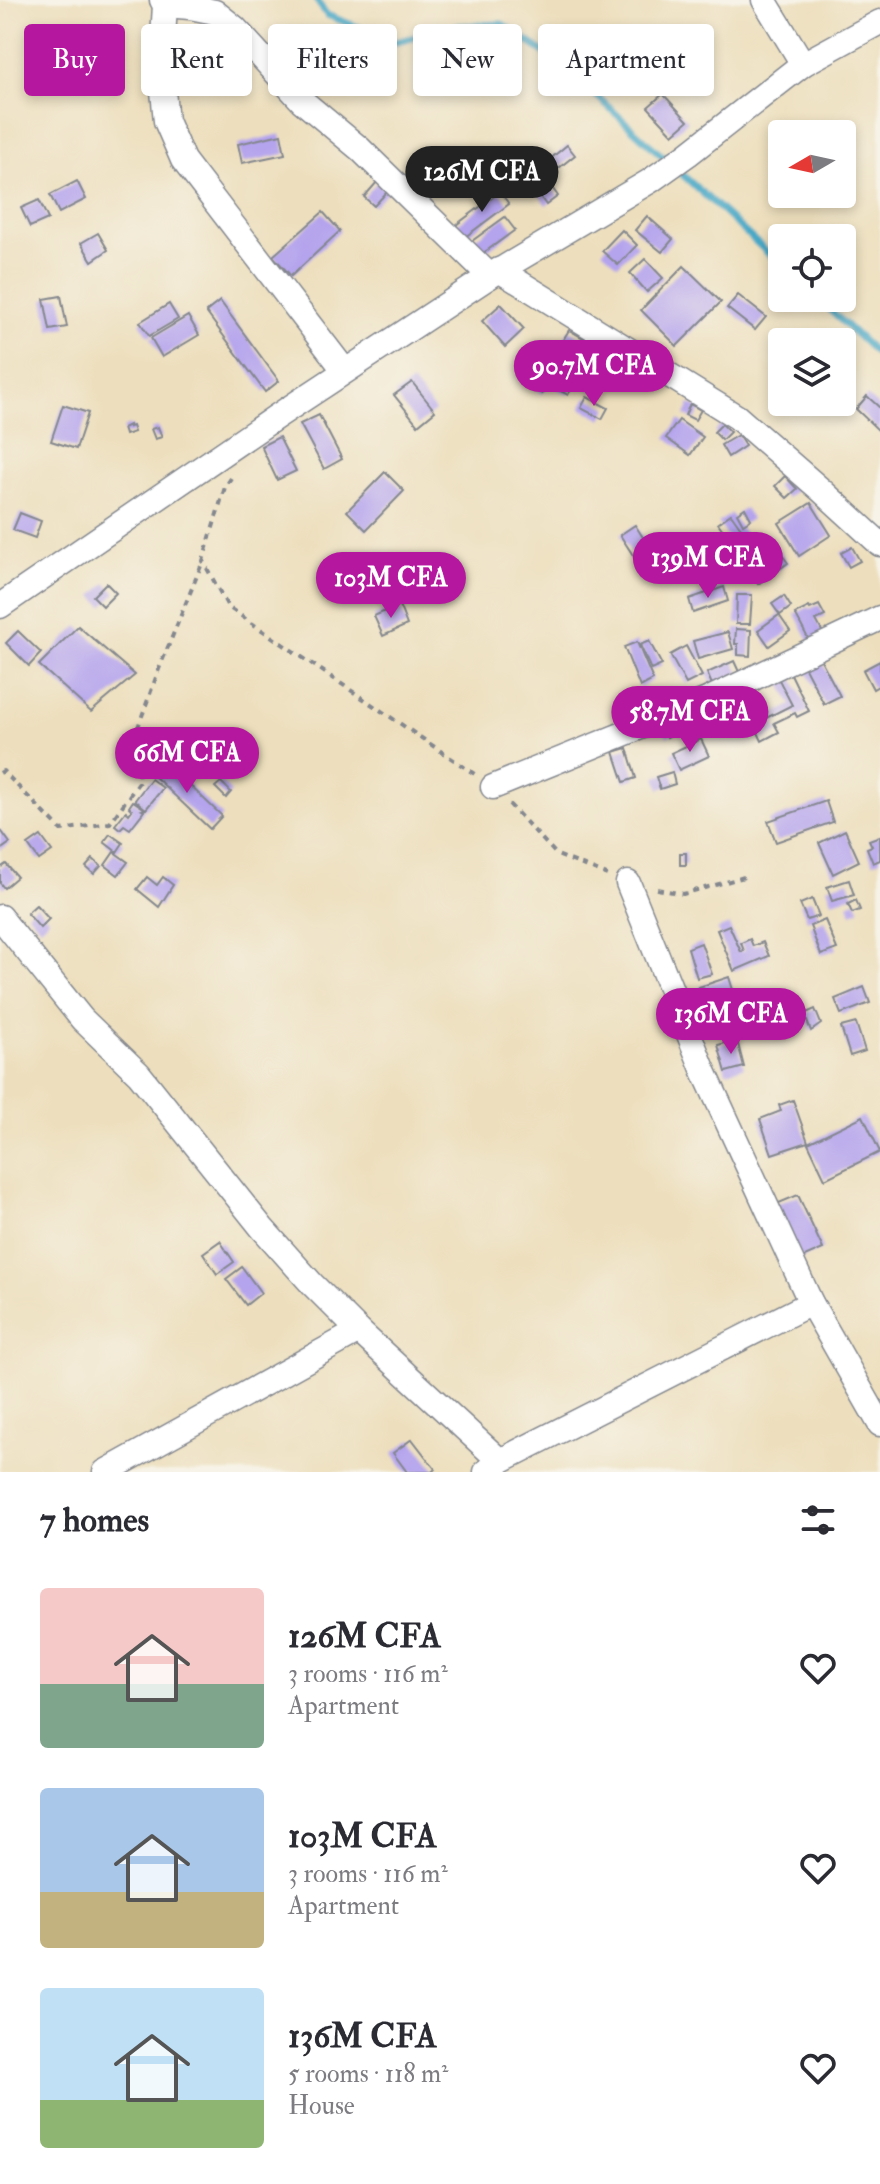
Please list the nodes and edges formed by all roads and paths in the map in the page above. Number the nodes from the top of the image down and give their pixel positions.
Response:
1 (764, 0) edge
2 (164, 3) edge
3 (880, 22) edge
4 (803, 64) junction
5 (494, 273) junction
6 (345, 371) junction
7 (233, 476) dead end
8 (880, 544) edge
9 (203, 561) junction
10 (0, 606) edge
11 (880, 618) edge
12 (0, 773) edge
13 (493, 787) junction
14 (744, 877) dead end
15 (628, 883) junction
16 (0, 917) edge
17 (811, 1303) junction
18 (359, 1331) junction
19 (880, 1424) edge
20 (493, 1466) edge
21 (105, 1472) edge

1 - 4 street
2 - 5 street
2 - 6 street
3 - 4 street
4 - 5 street
5 - 6 street
5 - 8 street
6 - 10 street
7 - 9 path
9 - 12 path
9 - 13 path
11 - 13 street
13 - 15 path
14 - 15 path
15 - 17 street
16 - 18 street
17 - 19 street
17 - 20 street
18 - 20 street
18 - 21 street

